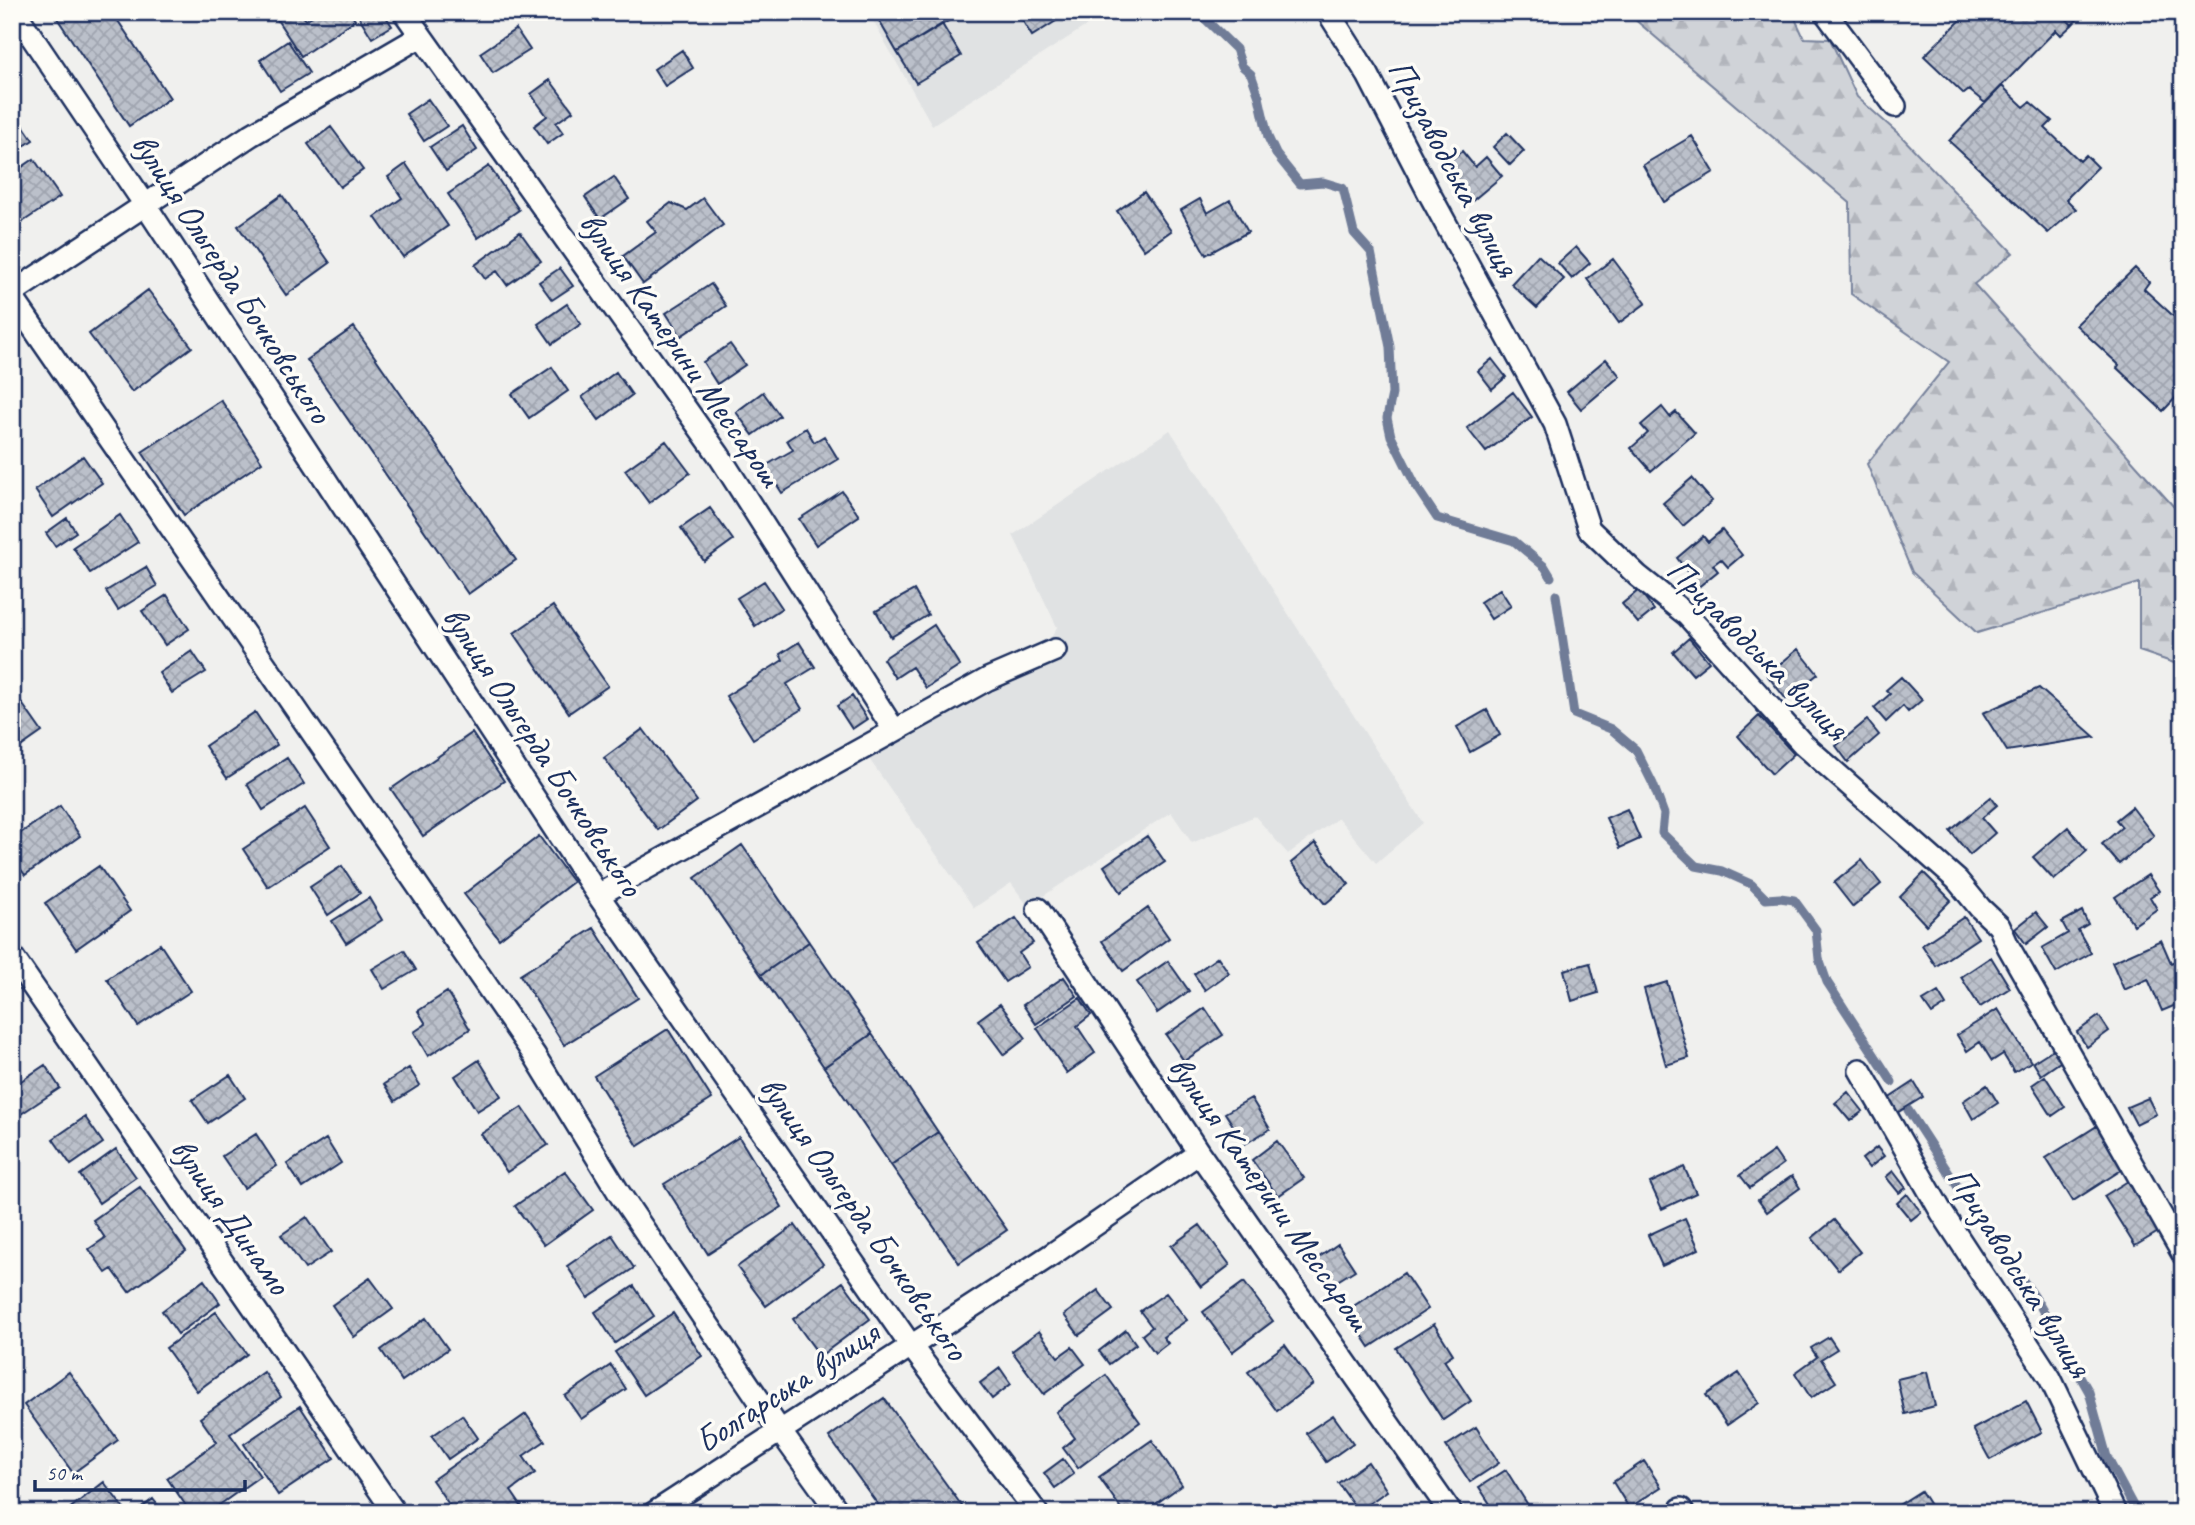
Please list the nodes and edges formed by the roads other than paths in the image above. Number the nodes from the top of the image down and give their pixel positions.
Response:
1 (15, 12) edge
2 (404, 12) edge
3 (1328, 12) edge
4 (1825, 12) edge
5 (421, 36) junction
6 (1895, 106) dead end
7 (146, 206) junction
8 (12, 295) edge
9 (1055, 650) dead end
10 (894, 730) junction
11 (598, 895) junction
12 (1038, 909) dead end
13 (12, 956) edge
14 (1860, 1070) dead end
15 (1199, 1153) junction
16 (2183, 1254) edge
17 (911, 1346) junction
18 (780, 1432) junction
19 (396, 1513) edge
20 (654, 1513) edge
21 (839, 1513) edge
22 (1037, 1513) edge
23 (1451, 1513) edge
24 (2115, 1513) edge

1 - 7 street, вулиця Ольгерда Бочковського
2 - 5 street, вулиця Катерини Мессарош
3 - 16 street, Призаводська вулиця
4 - 6 street
5 - 7 street
5 - 10 street, вулиця Катерини Мессарош
7 - 8 street
7 - 11 street, вулиця Ольгерда Бочковського
8 - 18 street
9 - 10 street
10 - 11 street
11 - 17 street, вулиця Ольгерда Бочковського
12 - 15 street, вулиця Катерини Мессарош
13 - 19 street, вулиця Динамо
14 - 24 street, Призаводська вулиця
15 - 17 street, Болгарська вулиця
15 - 23 street, вулиця Катерини Мессарош
17 - 18 street, Болгарська вулиця
17 - 22 street, вулиця Ольгерда Бочковського
18 - 20 street, Болгарська вулиця
18 - 21 street

